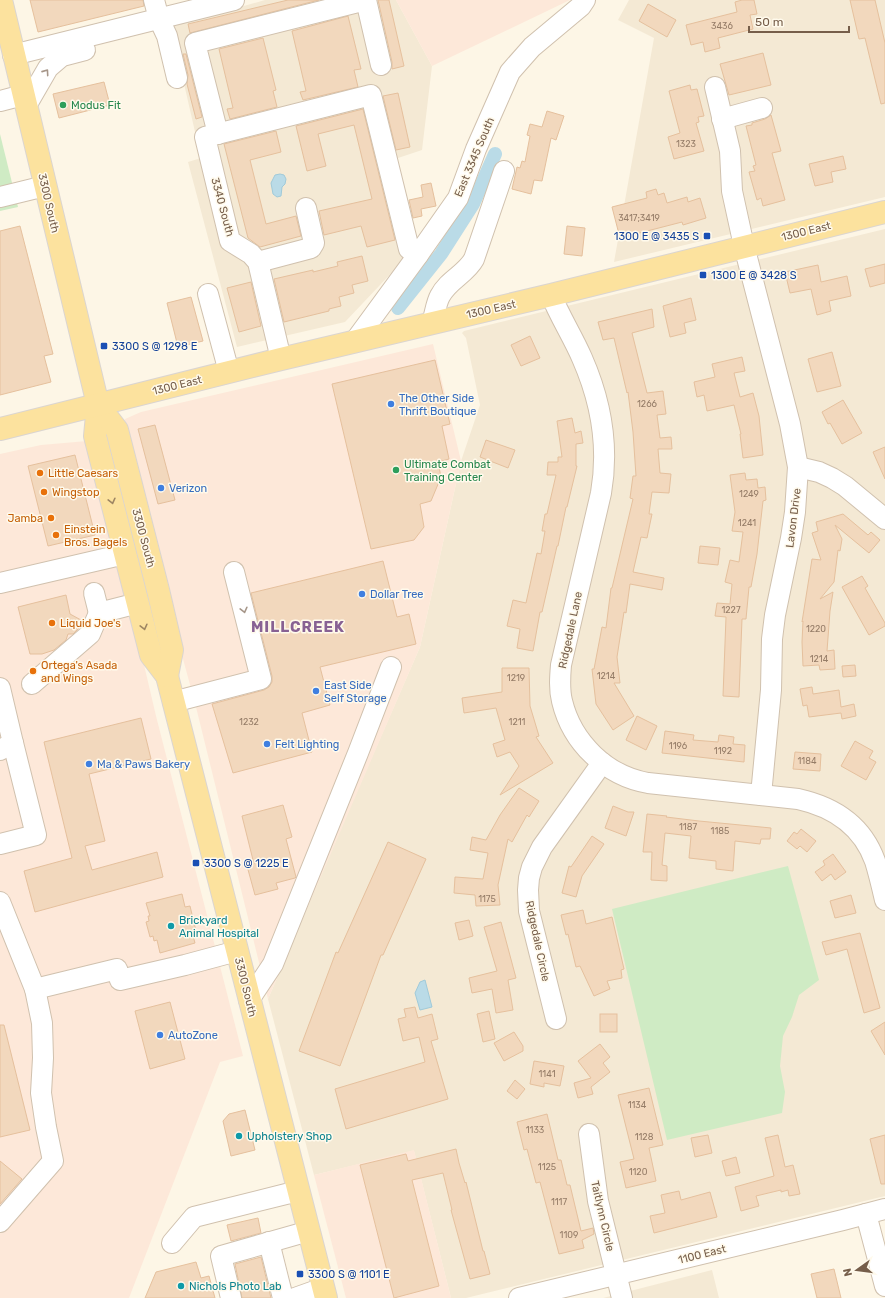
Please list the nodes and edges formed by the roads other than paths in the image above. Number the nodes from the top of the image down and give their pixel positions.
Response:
1 (1, 0) edge
2 (154, 0) edge
3 (234, 0) edge
4 (585, 0) edge
5 (152, 21) junction
6 (13, 55) junction
7 (381, 65) dead end
8 (177, 78) dead end
9 (715, 87) dead end
10 (24, 100) junction
11 (0, 101) edge
12 (762, 108) dead end
13 (722, 118) junction
14 (211, 135) junction
15 (504, 171) dead end
16 (45, 186) junction
17 (9, 195) edge
18 (306, 208) dead end
19 (885, 212) edge
20 (744, 246) junction
21 (418, 255) junction
22 (258, 262) junction
23 (208, 294) dead end
24 (551, 295) junction
25 (432, 323) junction
26 (355, 341) junction
27 (282, 359) junction
28 (229, 372) junction
29 (98, 405) junction
30 (0, 429) edge
31 (798, 467) junction
32 (885, 519) edge
33 (125, 554) junction
34 (234, 572) dead end
35 (0, 583) edge
36 (94, 593) dead end
37 (138, 603) junction
38 (99, 613) junction
39 (390, 667) dead end
40 (167, 676) junction
41 (32, 684) dead end
42 (0, 688) edge
43 (173, 702) junction
44 (6, 747) edge
45 (602, 763) junction
46 (761, 794) junction
47 (0, 844) edge
48 (885, 900) edge
49 (0, 902) edge
50 (237, 951) junction
51 (35, 989) junction
52 (249, 1000) junction
53 (556, 1019) dead end
54 (589, 1134) dead end
55 (298, 1191) junction
56 (876, 1211) edge
57 (0, 1222) edge
58 (309, 1231) junction
59 (269, 1242) junction
60 (172, 1243) dead end
61 (617, 1275) junction
62 (885, 1286) edge
63 (325, 1293) edge
64 (231, 1298) edge
65 (283, 1298) edge
66 (295, 1298) edge
67 (519, 1298) edge
68 (622, 1298) edge

1 - 6 main road, 3300 South
2 - 5 street
3 - 5 street
4 - 21 street, East 3345 South
5 - 6 street
5 - 8 street
10 -> 5 street
6 - 10 main road, 3300 South
7 - 14 street, 3340 South
9 - 13 street, Lavon Drive
10 - 11 street
10 - 16 main road, 3300 South
12 - 13 street
13 - 20 street, Lavon Drive
14 - 21 street
14 - 22 street, 3340 South
15 - 25 street
16 - 17 street
16 - 29 main road, 3300 South
18 - 22 street
19 - 20 main road, 1300 East
20 - 24 main road, 1300 East
20 - 31 street, Lavon Drive
21 - 26 street, East 3345 South
22 - 27 street
23 - 28 street
24 - 25 main road, 1300 East
24 - 45 street, Ridgedale Lane
25 - 26 main road, 1300 East
26 - 27 main road, 1300 East
27 - 28 main road, 1300 East
28 - 29 main road, 1300 East
29 - 30 main road, 1300 East
29 -> 33 main road, 3300 South
29 - 40 main road, 3300 South
31 - 32 street
31 - 46 street, Lavon Drive
33 - 35 street
33 - 37 main road, 3300 South
34 -> 43 street
36 - 38 street
37 - 38 street
37 -> 40 main road, 3300 South
38 - 41 street
39 - 52 street
40 - 43 main road, 3300 South
42 - 44 street
43 - 50 main road, 3300 South
44 - 47 street
45 - 46 street, Ridgedale Lane
45 - 53 street, Ridgedale Circle
46 - 48 street, Ridgedale Lane
49 - 51 street
50 - 51 street
50 - 52 main road, 3300 South
51 - 57 street
52 - 55 main road, 3300 South
54 - 61 street, Taitlynn Circle
55 - 58 main road, 3300 South
55 - 60 street
56 - 61 street, 1100 East
56 - 62 street
58 - 59 street
58 - 63 main road, 3300 South
59 - 64 street
59 - 65 street
61 - 67 street, 1100 East
61 - 68 street, Taitlynn Circle
63 - 66 street

